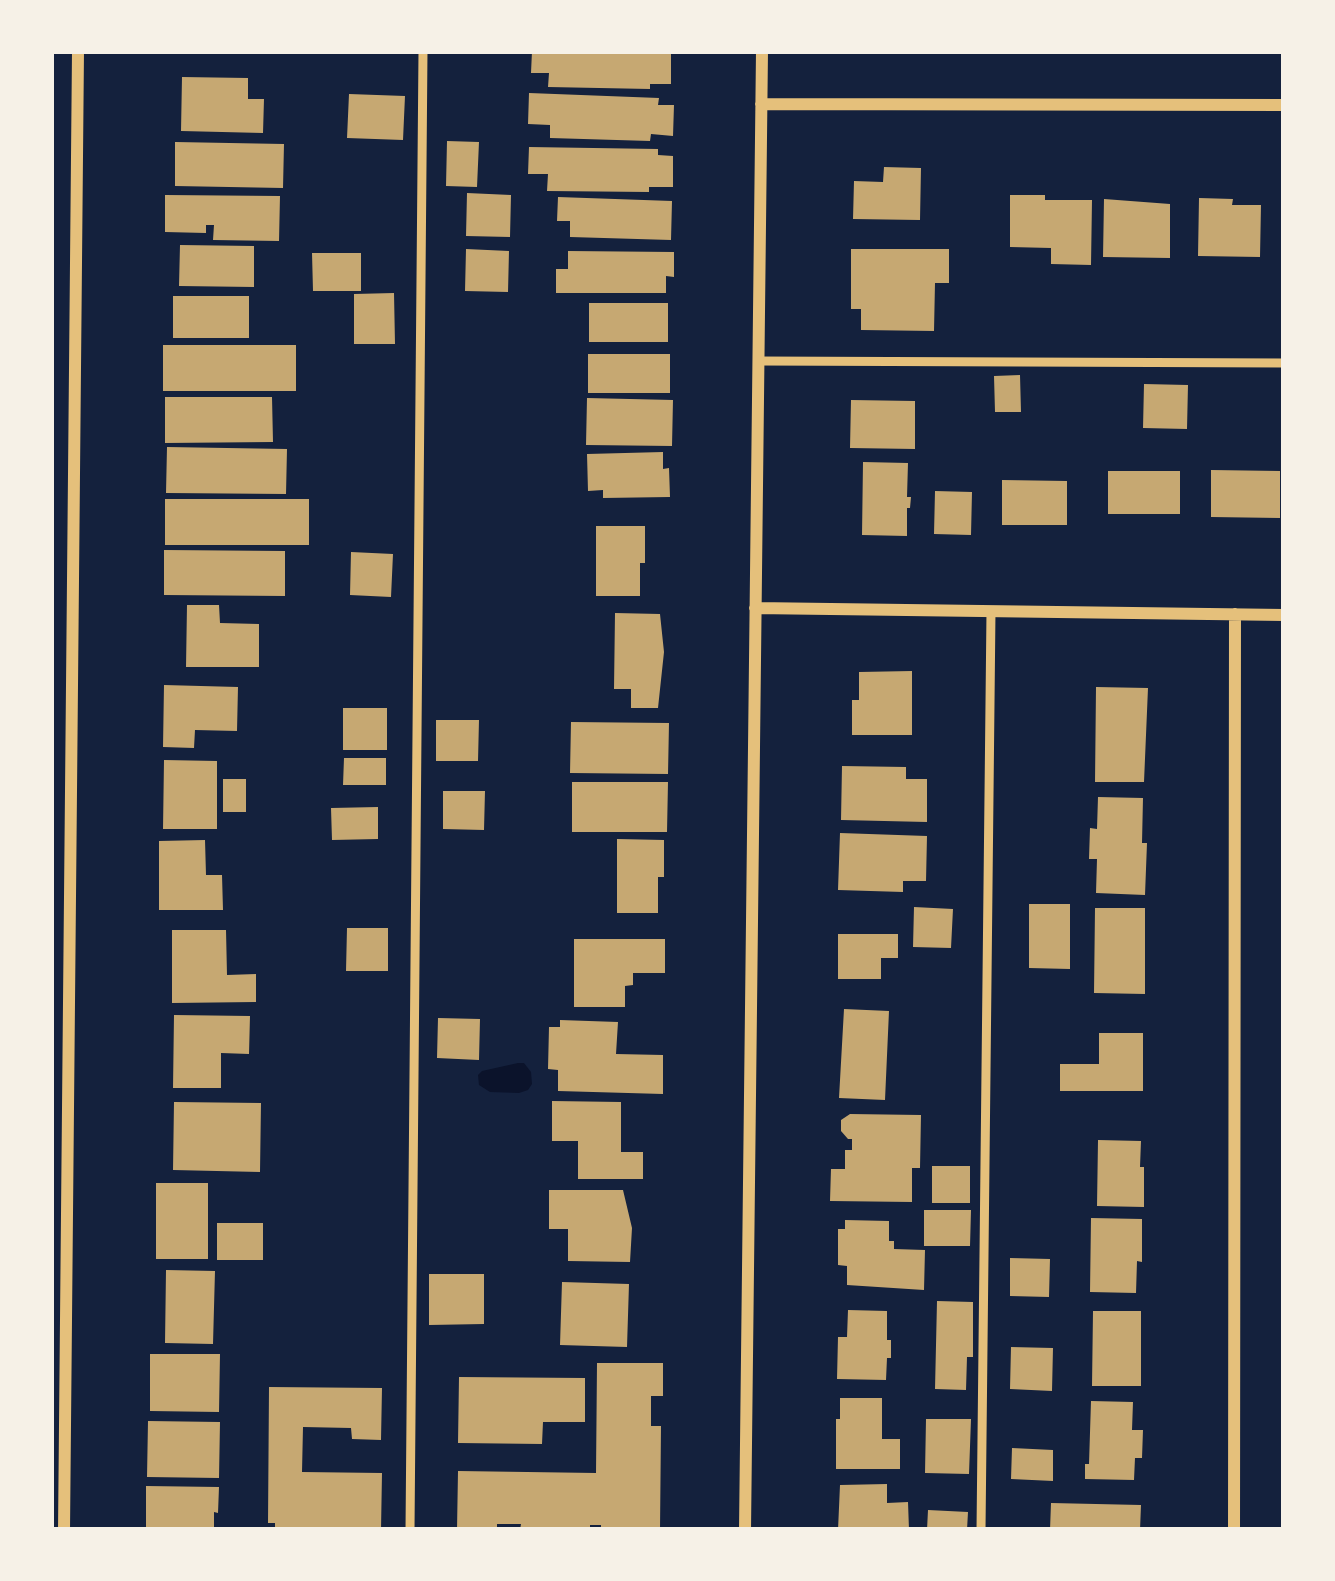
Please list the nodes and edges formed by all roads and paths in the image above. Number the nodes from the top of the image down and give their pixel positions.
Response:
1 (78, 51) edge
2 (423, 51) edge
3 (762, 51) edge
4 (761, 104) junction
5 (1284, 105) edge
6 (759, 361) junction
7 (1284, 363) edge
8 (755, 608) junction
9 (991, 611) junction
10 (1235, 614) junction
11 (1284, 615) edge
12 (64, 1530) edge
13 (410, 1530) edge
14 (745, 1530) edge
15 (982, 1530) edge
16 (1234, 1530) edge

1 - 12 street
2 - 13 lane
3 - 4 street
4 - 5 street
4 - 6 street
6 - 7 lane
6 - 8 street
8 - 9 street
8 - 14 street
9 - 10 street
9 - 15 lane
10 - 11 street
10 - 16 street

